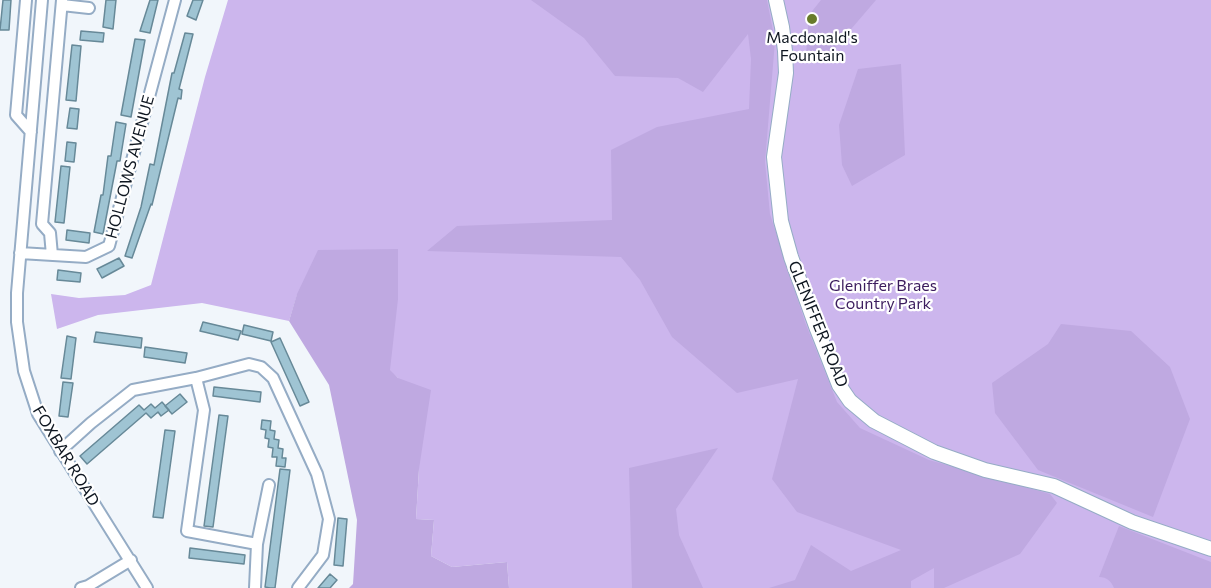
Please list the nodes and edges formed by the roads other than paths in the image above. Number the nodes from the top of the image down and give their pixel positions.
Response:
1 (26, 0) edge
2 (42, 0) edge
3 (175, 0) edge
4 (776, 0) edge
5 (62, 2) edge
6 (88, 8) dead end
7 (31, 132) junction
8 (23, 223) junction
9 (42, 224) junction
10 (20, 253) junction
11 (52, 255) junction
12 (196, 378) junction
13 (60, 451) junction
14 (269, 485) dead end
15 (257, 544) junction
16 (1211, 549) edge
17 (131, 560) junction
18 (81, 588) edge
19 (147, 588) edge
20 (255, 588) edge
21 (298, 588) edge

1 - 7 street
2 - 7 street, FOXBAR ROAD
3 - 11 street, HOLLOWS AVENUE
4 - 16 main road, GLENIFFER ROAD
5 - 6 street
5 - 9 street
7 - 8 street, FOXBAR ROAD
8 - 9 street
8 - 10 street, FOXBAR ROAD
9 - 11 street
10 - 11 street, HOLLOWS AVENUE
10 - 13 street, FOXBAR ROAD
12 - 13 street
12 - 15 street
12 - 21 street
13 - 17 street, FOXBAR ROAD
14 - 15 street
15 - 20 street
17 - 18 street
17 - 19 street, FOXBAR ROAD

